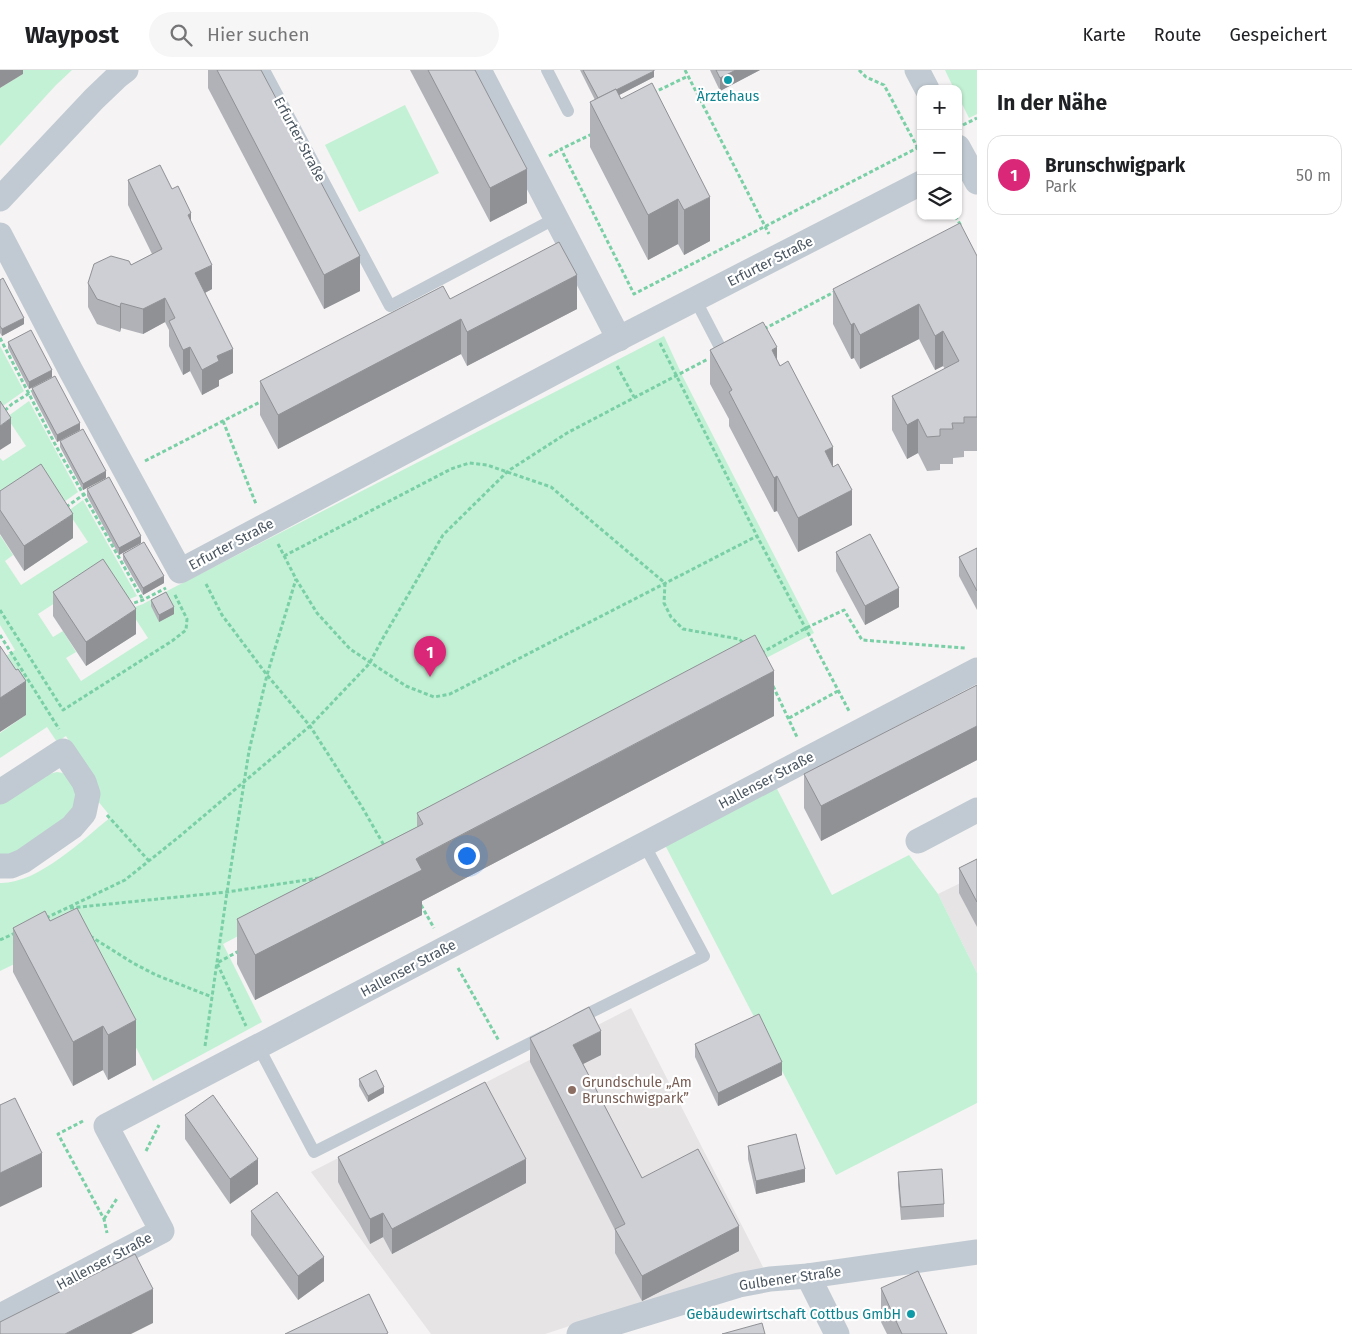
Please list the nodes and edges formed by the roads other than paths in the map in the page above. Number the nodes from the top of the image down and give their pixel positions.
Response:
1 (126, 70) edge
2 (264, 70) edge
3 (479, 70) edge
4 (547, 70) edge
5 (917, 70) edge
6 (925, 85) edge
7 (568, 111) dead end
8 (965, 156) edge
9 (977, 182) edge
10 (917, 185) edge
11 (0, 199) edge
12 (556, 218) junction
13 (0, 236) edge
14 (695, 300) junction
15 (612, 342) junction
16 (722, 351) edge
17 (972, 659) edge
18 (0, 792) edge
19 (977, 810) edge
20 (918, 841) dead end
21 (644, 844) junction
22 (0, 866) edge
23 (254, 1040) junction
24 (977, 1252) edge
25 (808, 1276) junction
26 (0, 1316) edge
27 (579, 1334) edge
28 (836, 1334) edge

1 - 11 street
2 - 12 lane, Erfurter Straße
3 - 12 street
4 - 7 lane
5 - 6 street
8 - 9 street
10 - 14 street, Erfurter Straße
12 - 15 street
13 - 15 street, Erfurter Straße
14 - 15 street, Erfurter Straße
14 - 16 lane
17 - 21 street, Hallenser Straße
18 - 22 street
19 - 20 street
21 - 23 street, Hallenser Straße
21 - 23 lane
23 - 26 street, Hallenser Straße
24 - 25 street, Gulbener Straße
25 - 27 street, Gulbener Straße
25 - 28 street

